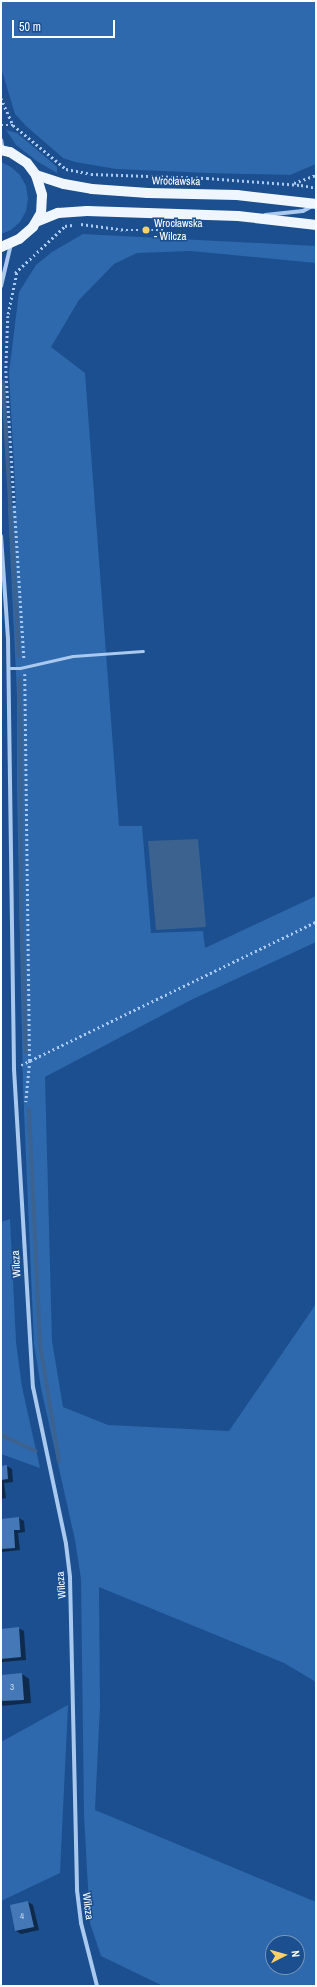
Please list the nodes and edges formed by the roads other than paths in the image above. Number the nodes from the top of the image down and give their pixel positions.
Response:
1 (1, 140) edge
2 (2, 150) edge
3 (36, 175) junction
4 (315, 204) edge
5 (238, 216) junction
6 (38, 220) junction
7 (316, 225) edge
8 (12, 243) junction
9 (1, 247) edge
10 (1, 286) edge
11 (1, 536) edge
12 (143, 651) dead end
13 (8, 668) junction
14 (97, 1986) edge

1 - 2 street
2 - 3 main road
3 - 4 main road, Wrocławska
3 - 6 main road
4 - 5 street
5 - 6 main road
5 - 7 main road
6 - 8 main road
8 - 9 main road
8 - 10 street
11 - 13 street, Wilcza
12 - 13 lane
13 - 14 street, Wilcza

